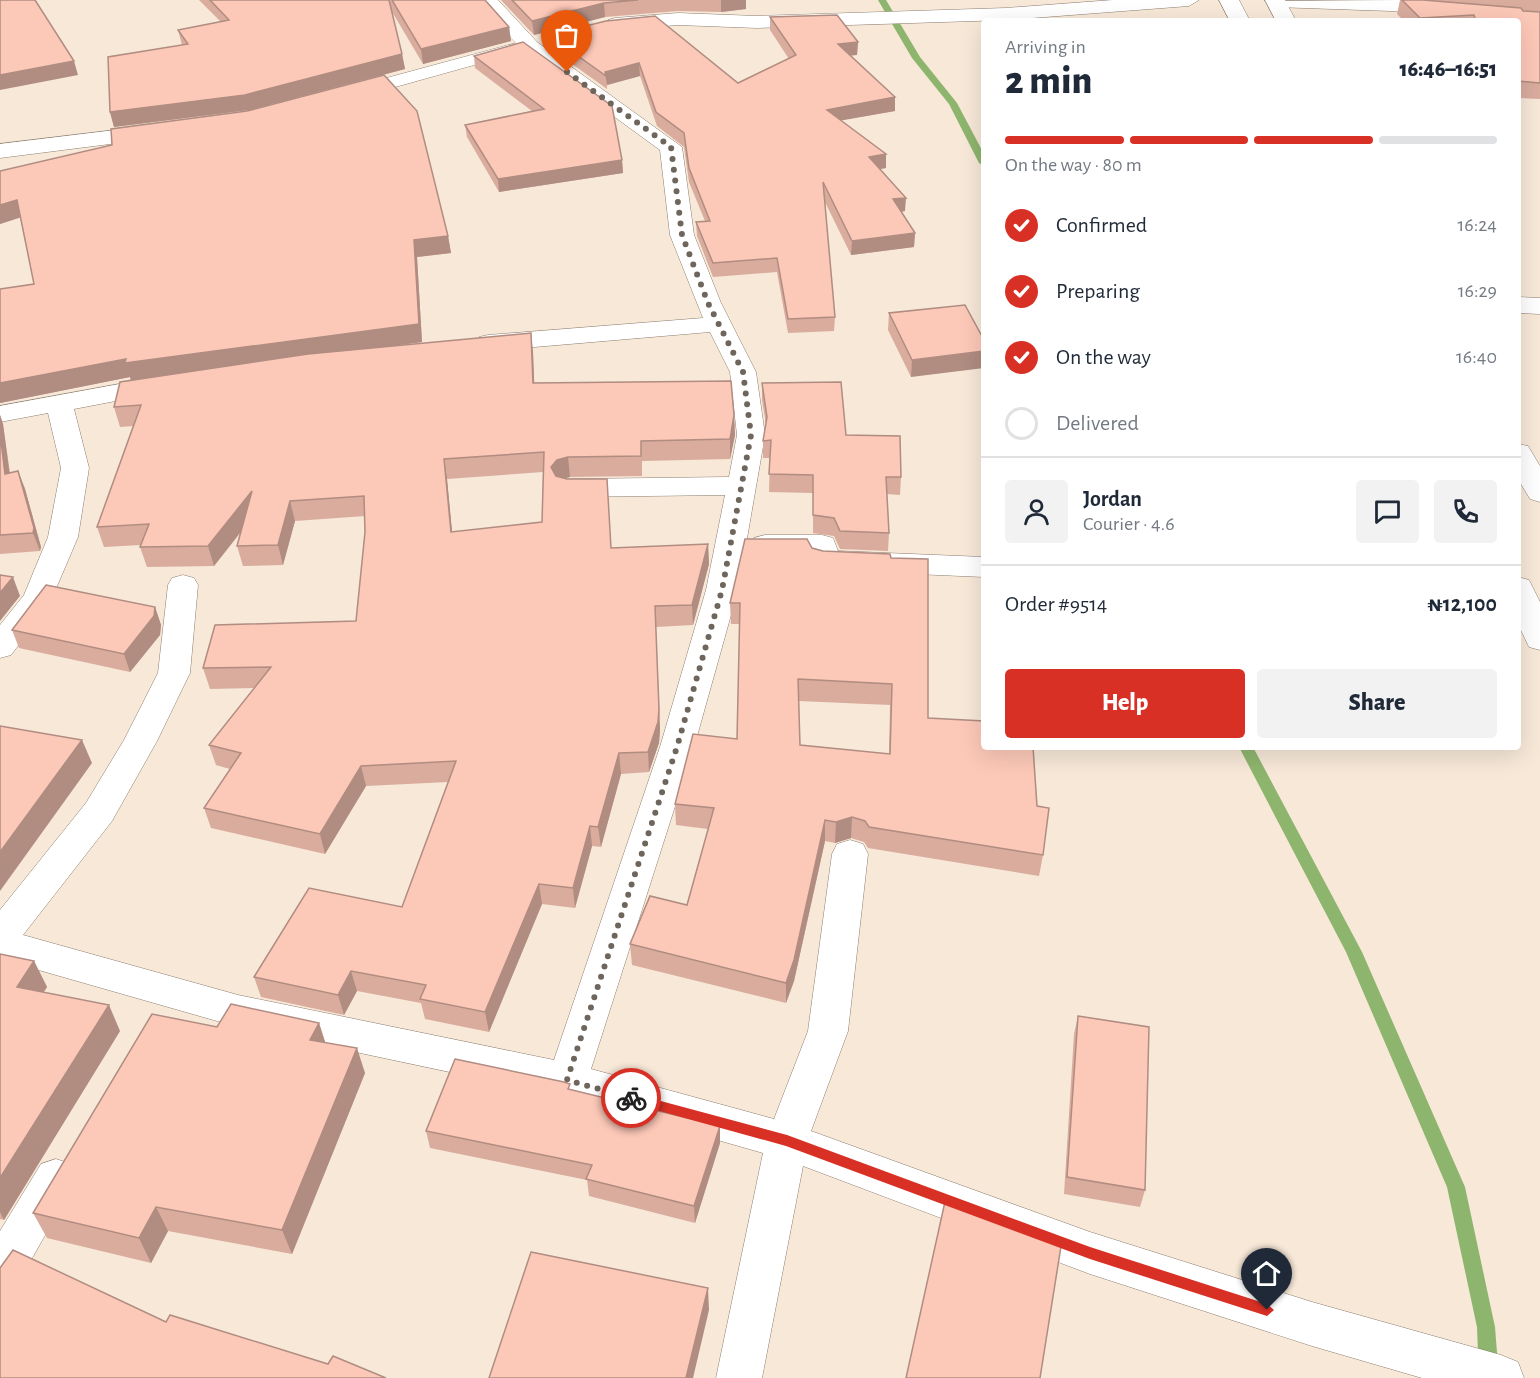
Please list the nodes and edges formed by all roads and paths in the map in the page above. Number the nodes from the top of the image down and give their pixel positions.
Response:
1 (487, 0) edge
2 (1189, 0) edge
3 (1229, 0) edge
4 (1275, 1) edge
5 (1460, 12) edge
6 (1238, 18) edge
7 (1285, 18) edge
8 (595, 27) edge
9 (543, 42) junction
10 (327, 99) edge
11 (180, 129) edge
12 (1, 147) edge
13 (1521, 305) edge
14 (1540, 306) edge
15 (718, 324) junction
16 (465, 345) edge
17 (188, 381) edge
18 (59, 402) junction
19 (0, 414) edge
20 (1521, 458) edge
21 (741, 486) junction
22 (570, 488) edge
23 (1540, 493) edge
24 (730, 545) junction
25 (981, 567) edge
26 (183, 585) dead end
27 (1521, 594) edge
28 (1540, 639) edge
29 (0, 647) edge
30 (850, 854) dead end
31 (0, 937) edge
32 (0, 944) edge
33 (567, 1080) junction
34 (78, 1141) edge
35 (787, 1141) junction
36 (0, 1272) edge
37 (739, 1378) edge
38 (1501, 1378) edge

1 - 9 street
2 - 8 street
3 - 6 street
4 - 5 street
4 - 7 street
9 - 10 street
9 - 15 street
11 - 12 street
13 - 14 street
15 - 16 street
15 - 21 street
17 - 18 street
18 - 19 street
18 - 29 street
20 - 23 street
21 - 22 street
21 - 24 street
24 - 25 street
24 - 33 street
26 - 31 street
27 - 28 street
30 - 35 street
32 - 33 street
33 - 35 street
34 - 36 street
35 - 37 street
35 - 38 street

